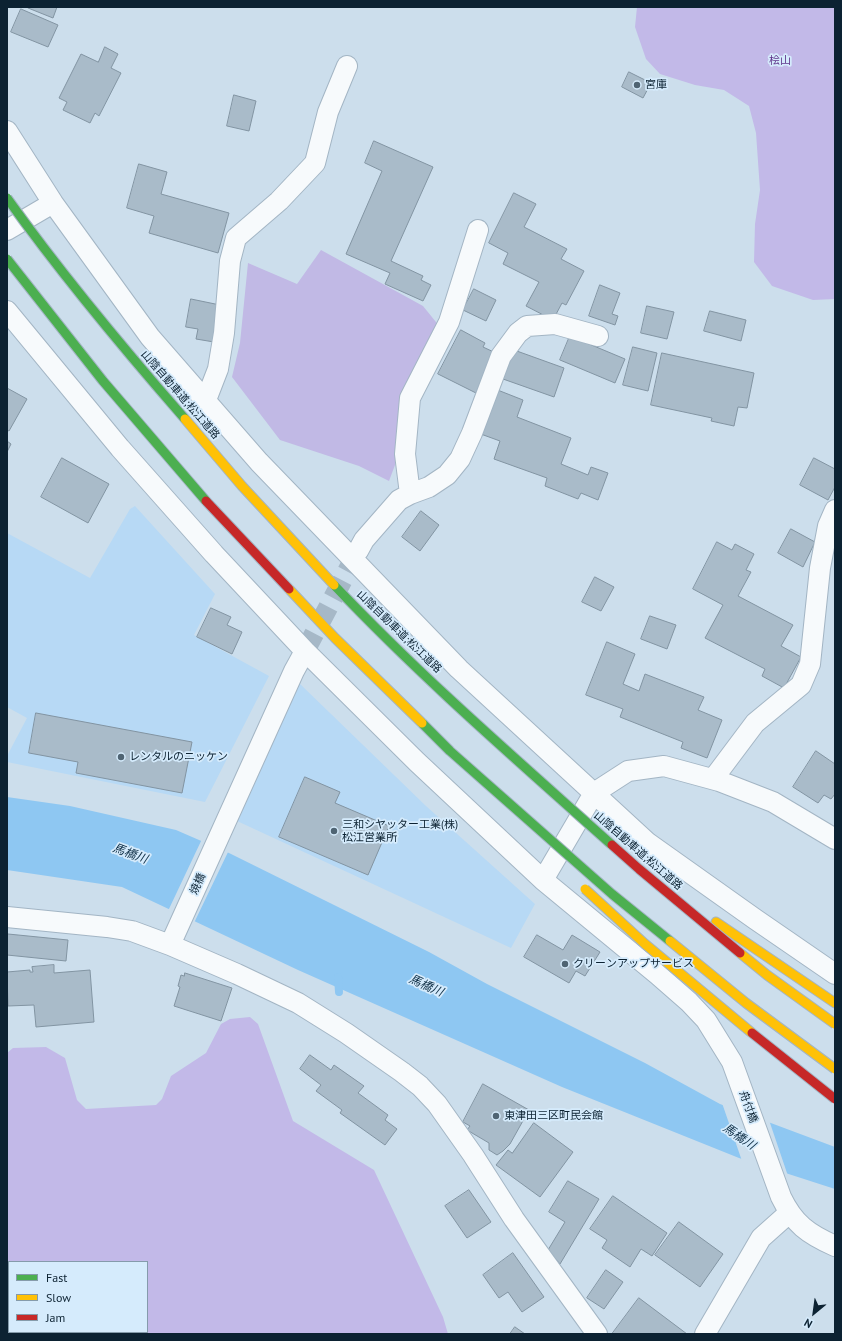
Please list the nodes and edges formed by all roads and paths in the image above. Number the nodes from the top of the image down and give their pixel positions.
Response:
1 (348, 66) dead end
2 (7, 131) edge
3 (7, 198) edge
4 (53, 203) junction
5 (7, 230) edge
6 (478, 230) dead end
7 (7, 259) edge
8 (9, 318) edge
9 (598, 336) dead end
10 (206, 400) junction
11 (410, 494) junction
12 (835, 510) edge
13 (358, 551) tunnel mouth
14 (305, 651) junction
15 (450, 751) junction
16 (713, 779) junction
17 (594, 793) junction
18 (515, 821) dead end
19 (832, 832) edge
20 (548, 854) dead end
21 (559, 864) dead end
22 (639, 869) junction
23 (543, 880) junction
24 (581, 885) dead end
25 (7, 917) edge
26 (173, 938) junction
27 (835, 974) edge
28 (835, 1002) edge
29 (835, 1024) edge
30 (835, 1069) edge
31 (835, 1099) edge
32 (785, 1205) junction
33 (835, 1246) edge
34 (597, 1334) edge
35 (705, 1334) edge

1 - 10 street
2 - 4 street
3 - 22 highway, 山陰自動車道;松江道路, bridge
4 - 5 street
4 - 10 street
6 - 11 street
7 - 15 highway, bridge
8 - 14 street, 舟付橋
9 - 11 street
10 - 17 street
11 - 13 street
12 - 16 street
14 - 23 street, 舟付橋
14 - 26 street, 焼橋
15 - 18 highway, bridge
15 - 30 highway, bridge
16 - 17 street
16 - 19 street
17 - 23 street
17 - 27 street
20 - 21 highway
22 - 28 highway, bridge
22 - 29 highway, 山陰自動車道;松江道路, bridge
23 - 32 street, 舟付橋
24 - 31 highway, bridge
25 - 26 street
26 - 34 street
32 - 33 street
32 - 35 street

